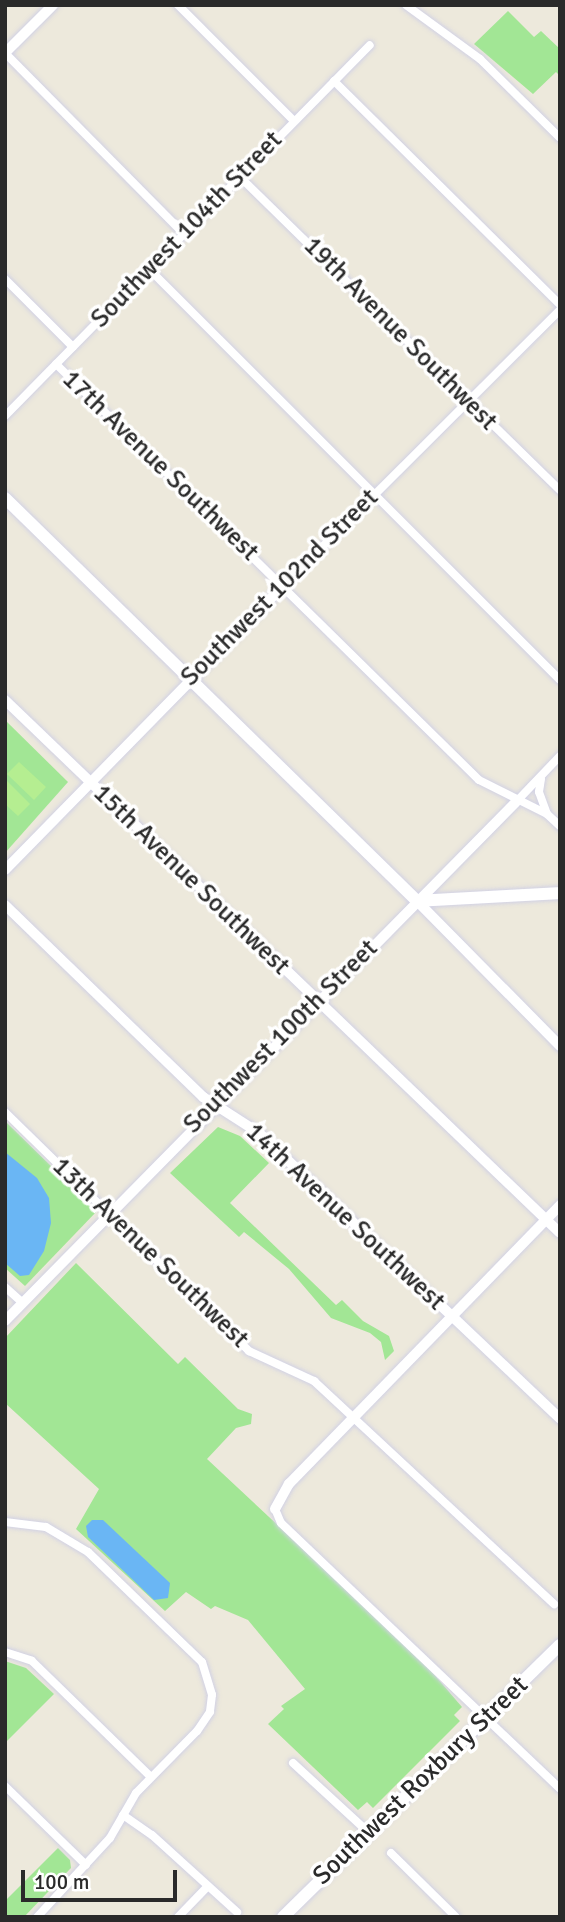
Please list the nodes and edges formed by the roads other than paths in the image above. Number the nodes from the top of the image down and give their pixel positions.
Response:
1 (53, 5) edge
2 (178, 5) edge
3 (406, 5) edge
4 (370, 45) dead end
5 (5, 53) edge
6 (334, 81) junction
7 (294, 121) junction
8 (560, 138) edge
9 (240, 177) junction
10 (184, 234) junction
11 (149, 269) junction
12 (5, 279) edge
13 (560, 307) edge
14 (73, 347) junction
15 (56, 364) junction
16 (468, 401) junction
17 (5, 416) edge
18 (560, 490) edge
19 (373, 495) junction
20 (5, 498) edge
21 (283, 586) junction
22 (189, 680) junction
23 (560, 680) edge
24 (5, 701) edge
25 (560, 756) edge
26 (541, 776) junction
27 (90, 783) junction
28 (516, 802) junction
29 (547, 814) junction
30 (560, 826) edge
31 (5, 870) edge
32 (560, 893) edge
33 (417, 901) junction
34 (5, 905) edge
35 (316, 1001) junction
36 (560, 1046) edge
37 (216, 1102) junction
38 (5, 1112) edge
39 (560, 1205) edge
40 (108, 1213) junction
41 (545, 1219) junction
42 (560, 1233) edge
43 (5, 1287) edge
44 (23, 1303) junction
45 (450, 1315) junction
46 (5, 1321) edge
47 (351, 1417) junction
48 (560, 1419) edge
49 (275, 1509) joint
50 (5, 1522) edge
51 (554, 1604) dead end
52 (560, 1645) edge
53 (5, 1652) edge
54 (486, 1715) junction
55 (293, 1763) dead end
56 (151, 1777) junction
57 (5, 1786) edge
58 (560, 1790) edge
59 (123, 1815) junction
60 (368, 1832) junction
61 (391, 1853) dead end
62 (86, 1864) junction
63 (208, 1886) junction
64 (237, 1912) dead end
65 (37, 1917) edge
66 (178, 1917) edge
67 (283, 1917) edge
68 (456, 1917) edge

1 - 5 street
2 - 7 street
3 - 8 street
4 - 6 street, Southwest 104th Street
5 - 10 street
6 - 7 street, Southwest 104th Street
6 - 13 street
7 - 9 street, Southwest 104th Street
9 - 10 street, Southwest 104th Street
9 - 16 street, 19th Avenue Southwest
10 - 11 street, Southwest 104th Street
11 - 14 street, Southwest 104th Street
11 - 19 street
12 - 14 street, 17th Avenue Southwest
13 - 16 street, Southwest 102nd Street
14 - 15 street, Southwest 104th Street
15 - 17 street, Southwest 104th Street
15 - 21 street, 17th Avenue Southwest
16 - 18 street, 19th Avenue Southwest
16 - 19 street, Southwest 102nd Street
19 - 21 street, Southwest 102nd Street
19 - 23 street
20 - 22 main road
21 - 22 street, Southwest 102nd Street
21 - 28 street, 17th Avenue Southwest
22 - 27 street, Southwest 102nd Street
22 - 33 main road
24 - 27 street, 15th Avenue Southwest
25 - 26 street, Southwest 100th Street
26 - 28 street, Southwest 100th Street
26 - 29 street
27 - 31 street, Southwest 102nd Street
27 - 35 street, 15th Avenue Southwest
28 - 29 street, 17th Avenue Southwest
28 - 33 street, Southwest 100th Street
29 - 30 street, 17th Avenue Southwest
32 - 33 main road
33 - 35 street, Southwest 100th Street
33 - 36 street
34 - 37 street, 14th Avenue Southwest
35 - 37 street, Southwest 100th Street
35 - 41 street, 15th Avenue Southwest
37 - 40 street, Southwest 100th Street
37 - 45 street, 14th Avenue Southwest
38 - 40 street, 13th Avenue Southwest
39 - 41 street
40 - 44 street, Southwest 100th Street
40 - 47 street, 13th Avenue Southwest
41 - 42 street, 15th Avenue Southwest
41 - 45 street
43 - 44 street
44 - 46 street, Southwest 100th Street
45 - 47 street
45 - 48 street, 14th Avenue Southwest
47 - 49 street
47 - 51 street, 13th Avenue Southwest
49 - 54 street
50 - 56 street
52 - 54 main road, Southwest Roxbury Street
53 - 56 street
54 - 58 street
54 - 60 main road, Southwest Roxbury Street
55 - 60 street
56 - 59 street
57 - 62 street
59 - 62 street
59 - 63 street
60 - 67 main road, Southwest Roxbury Street
61 - 68 street
62 - 65 street
63 - 64 street
63 - 66 street

